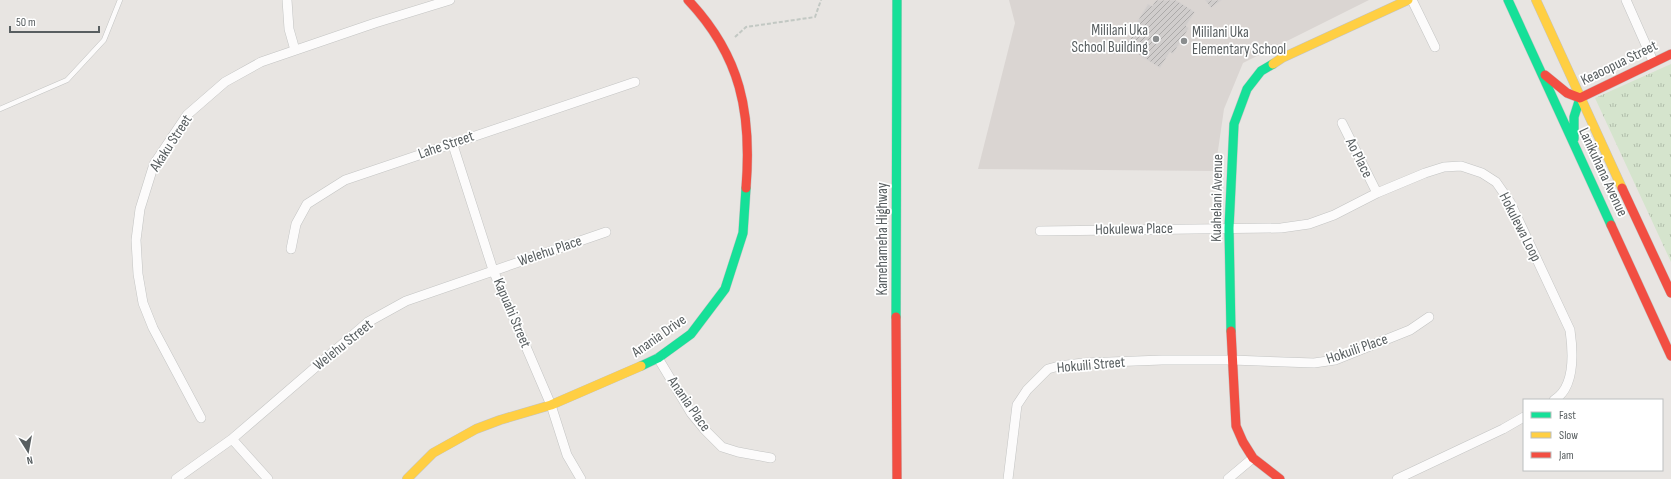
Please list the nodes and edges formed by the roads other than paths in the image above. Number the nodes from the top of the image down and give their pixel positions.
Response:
1 (120, 0) edge
2 (287, 0) edge
3 (450, 0) edge
4 (688, 0) edge
5 (897, 0) edge
6 (1408, 0) edge
7 (1412, 0) edge
8 (1508, 0) edge
9 (1536, 0) edge
10 (1626, 0) edge
11 (1436, 47) dead end
12 (295, 50) junction
13 (1671, 54) edge
14 (1653, 62) junction
15 (1541, 73) junction
16 (635, 82) dead end
17 (1580, 98) junction
18 (0, 109) edge
19 (1342, 123) dead end
20 (452, 142) junction
21 (1574, 144) junction
22 (1377, 193) junction
23 (1229, 228) junction
24 (1040, 231) dead end
25 (606, 232) dead end
26 (291, 249) dead end
27 (494, 270) junction
28 (1671, 293) edge
29 (1429, 317) dead end
30 (1671, 356) edge
31 (658, 358) junction
32 (1232, 360) junction
33 (1556, 399) edge
34 (551, 405) junction
35 (201, 418) dead end
36 (1523, 418) edge
37 (232, 439) junction
38 (771, 458) dead end
39 (1253, 458) junction
40 (176, 479) edge
41 (268, 479) edge
42 (407, 479) edge
43 (581, 479) edge
44 (897, 479) edge
45 (1008, 479) edge
46 (1228, 479) edge
47 (1280, 479) edge
48 (1397, 479) edge

1 - 18 lane
2 - 12 street
3 - 12 street, Akaku Street
4 - 31 street, Anania Drive
5 - 44 street, Kamehameha Highway
6 - 23 street, Kuahelani Avenue
7 - 11 street
8 - 15 street, Lanikuhana Avenue
9 - 17 street, Lanikuhana Avenue
10 - 14 street
12 - 35 street, Akaku Street
13 - 14 street, Keaoopua Street
14 - 17 street, Keaoopua Street
15 - 17 street
15 - 21 street, Lanikuhana Avenue
16 - 20 street, Lahe Street
17 - 21 street
17 - 28 street, Lanikuhana Avenue
19 - 22 street, Ao Place
20 - 26 street, Lahe Street
20 - 27 street, Kapuahi Street
21 - 30 street, Lanikuhana Avenue
22 - 23 street, Hokulewa Loop
22 - 33 street, Hokulewa Loop
23 - 24 street, Hokulewa Place
23 - 32 street, Kuahelani Avenue
25 - 27 street, Welehu Place
27 - 34 street, Kapuahi Street
27 - 37 street, Welehu Street
29 - 32 street, Hokuili Place
31 - 34 street, Anania Drive
31 - 38 street, Anania Place
32 - 39 street, Kuahelani Avenue
32 - 45 street, Hokuili Street
34 - 42 street, Anania Drive
34 - 43 street, Kapuahi Street
36 - 48 street
37 - 40 street, Welehu Street
37 - 41 street
39 - 46 street
39 - 47 street, Kuahelani Avenue

